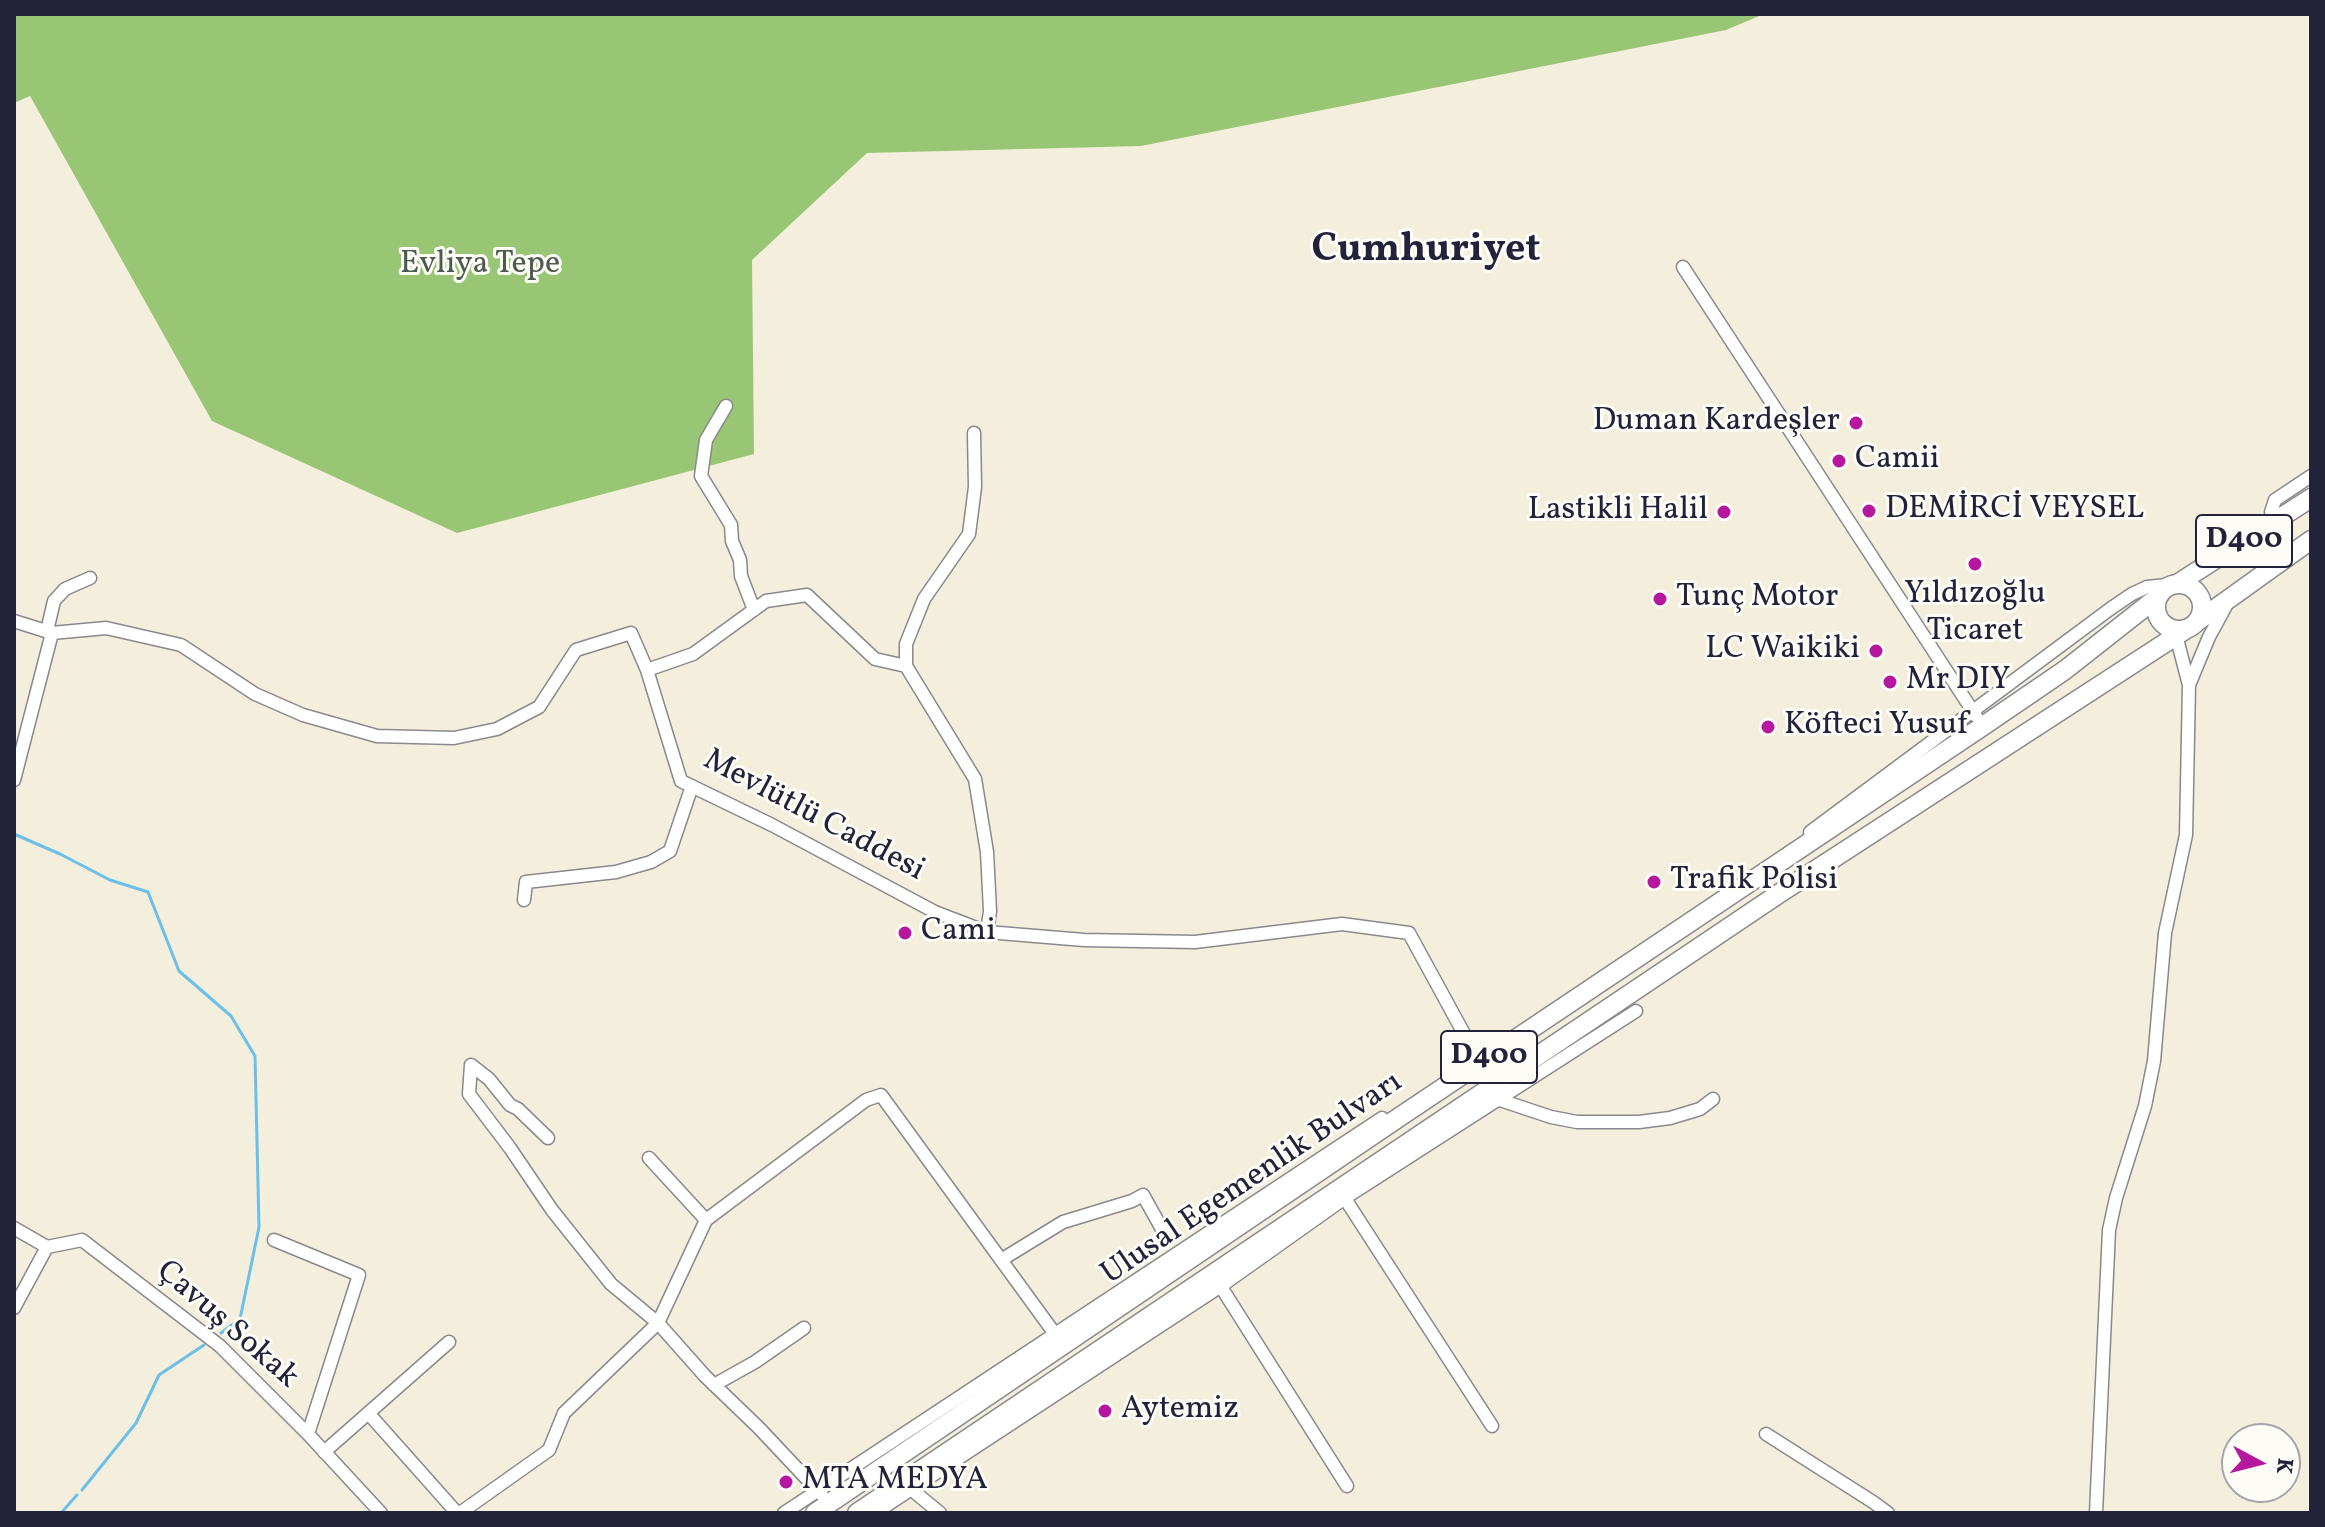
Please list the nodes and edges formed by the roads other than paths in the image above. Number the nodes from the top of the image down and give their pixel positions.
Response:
1 (1683, 267) dead end
2 (726, 406) dead end
3 (974, 433) dead end
4 (2311, 476) edge
5 (2311, 498) edge
6 (2275, 521) junction
7 (2311, 540) edge
8 (90, 578) dead end
9 (2177, 584) junction
10 (2159, 596) junction
11 (2232, 596) junction
12 (754, 610) junction
13 (14, 621) edge
14 (2182, 629) junction
15 (49, 632) junction
16 (906, 666) junction
17 (647, 670) junction
18 (2189, 685) junction
19 (1972, 710) junction
20 (1983, 726) junction
21 (14, 780) edge
22 (692, 786) junction
23 (1783, 856) junction
24 (524, 900) dead end
25 (987, 932) junction
26 (1636, 1011) dead end
27 (1478, 1060) junction
28 (1713, 1099) dead end
29 (1500, 1100) junction
30 (548, 1138) dead end
31 (649, 1158) dead end
32 (1342, 1194) junction
33 (706, 1220) junction
34 (14, 1228) edge
35 (1167, 1238) dead end
36 (274, 1240) dead end
37 (47, 1247) junction
38 (1001, 1260) junction
39 (1217, 1280) junction
40 (14, 1308) edge
41 (658, 1323) junction
42 (804, 1328) dead end
43 (1055, 1334) junction
44 (449, 1342) dead end
45 (714, 1385) junction
46 (369, 1414) junction
47 (1492, 1426) dead end
48 (308, 1434) junction
49 (1766, 1434) dead end
50 (324, 1452) junction
51 (907, 1486) junction
52 (1347, 1486) dead end
53 (825, 1505) edge
54 (381, 1513) edge
55 (459, 1513) edge
56 (784, 1513) edge
57 (857, 1513) edge
58 (875, 1513) edge
59 (940, 1513) edge
60 (1888, 1513) edge
61 (2096, 1513) edge

1 - 19 street
2 - 12 street
3 - 16 street
4 - 6 street
5 - 6 highway, D400
6 - 9 highway, D400
7 - 11 highway, Ulusal Egemenlik Bulvarı / D400
8 - 15 street
9 - 10 highway
9 - 14 highway
9 - 19 street
10 - 14 highway
10 - 20 highway, Ulusal Egemenlik Bulvarı / D400
11 - 14 highway, Ulusal Egemenlik Bulvarı / D400
11 - 18 street
12 - 16 street
12 - 17 street
13 - 15 street, Mevlütlü Caddesi
14 - 18 street
14 - 32 highway, Ulusal Egemenlik Bulvarı / D400
15 - 17 street, Mevlütlü Caddesi
15 - 21 street
16 - 25 street
17 - 22 street, Mevlütlü Caddesi
18 - 61 street
19 - 20 street
19 - 23 street
20 - 23 highway, Ulusal Egemenlik Bulvarı / D400
22 - 24 street
22 - 25 street, Mevlütlü Caddesi
23 - 27 highway, Ulusal Egemenlik Bulvarı / D400
25 - 27 street, Mevlütlü Caddesi
26 - 29 street
27 - 43 street
27 - 53 highway, Ulusal Egemenlik Bulvarı / D400
28 - 29 street
29 - 32 street
30 - 41 street
31 - 33 street
32 - 39 highway, Ulusal Egemenlik Bulvarı / D400
32 - 47 street
33 - 38 street
33 - 41 street
34 - 37 street
35 - 38 street
36 - 48 street
37 - 40 street
37 - 48 street, Çavuş Sokak
38 - 43 street
39 - 51 highway, Ulusal Egemenlik Bulvarı / D400
39 - 52 street
41 - 45 street
41 - 55 street
42 - 45 street
43 - 53 street
44 - 46 street
45 - 53 street
46 - 50 street
46 - 55 street
48 - 50 street, Çavuş Sokak
49 - 60 street
50 - 54 street, Çavuş Sokak
51 - 57 highway, Ulusal Egemenlik Bulvarı / D400
51 - 58 street
51 - 59 street
53 - 56 street

